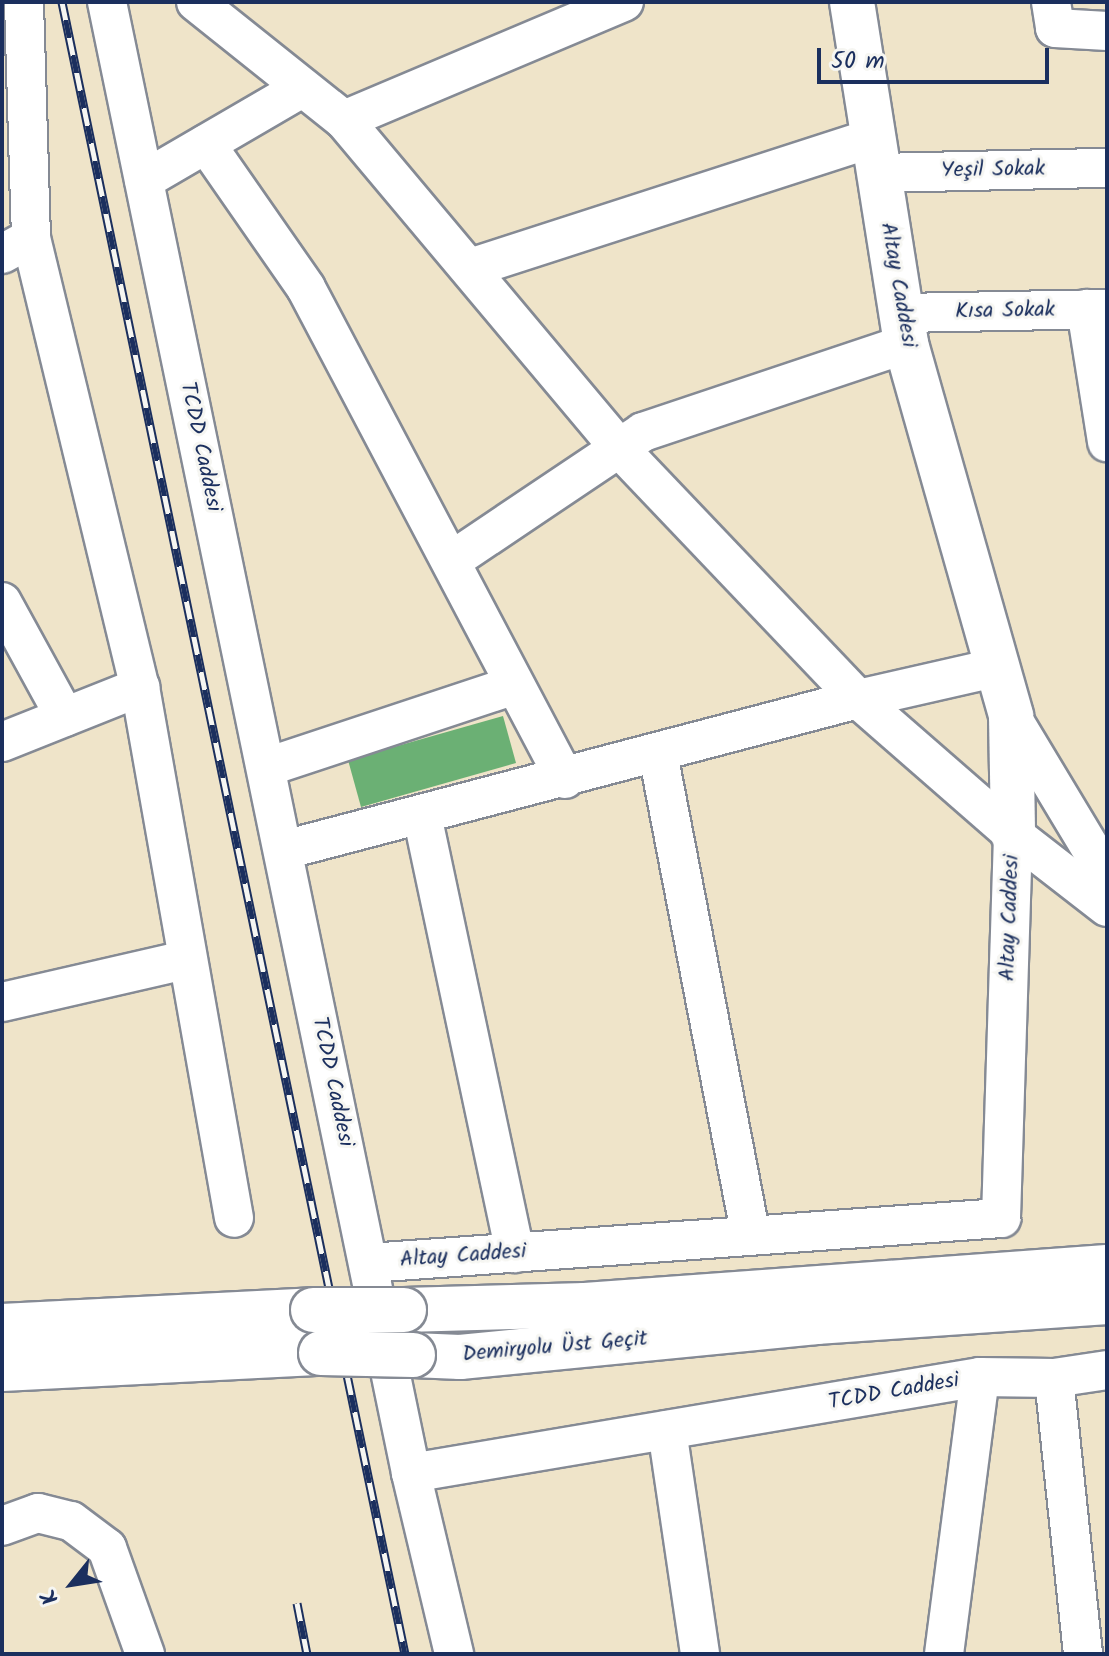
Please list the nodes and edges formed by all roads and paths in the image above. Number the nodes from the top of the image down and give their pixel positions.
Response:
1 (107, 2) edge
2 (624, 2) edge
3 (852, 2) edge
4 (1051, 2) edge
5 (207, 5) edge
6 (18, 21) edge
7 (1107, 31) edge
8 (302, 88) junction
9 (344, 120) junction
10 (206, 144) junction
11 (876, 155) junction
12 (1107, 168) edge
13 (144, 180) junction
14 (16, 246) edge
15 (470, 268) junction
16 (1097, 309) edge
17 (904, 328) junction
18 (1107, 442) edge
19 (618, 447) junction
20 (451, 561) junction
21 (2, 602) edge
22 (995, 668) junction
23 (512, 686) junction
24 (140, 687) junction
25 (858, 699) junction
26 (1011, 716) junction
27 (65, 717) junction
28 (2, 742) edge
29 (658, 754) junction
30 (267, 767) junction
31 (565, 779) junction
32 (422, 815) junction
33 (1013, 834) junction
34 (284, 850) junction
35 (1104, 862) edge
36 (1107, 907) edge
37 (186, 960) junction
38 (2, 1002) edge
39 (234, 1218) dead end
40 (751, 1235) junction
41 (515, 1253) junction
42 (369, 1263) junction
43 (1107, 1267) edge
44 (1107, 1302) edge
45 (1042, 1306) junction
46 (1107, 1316) edge
47 (2, 1326) edge
48 (2, 1369) edge
49 (1107, 1370) edge
50 (980, 1377) junction
51 (1054, 1378) junction
52 (667, 1430) junction
53 (411, 1473) junction
54 (2, 1526) edge
55 (145, 1654) edge
56 (454, 1654) edge
57 (700, 1654) edge
58 (944, 1654) edge
59 (1083, 1654) edge

1 - 13 street, TCDD Caddesi
2 - 9 street
3 - 11 main road, Altay Caddesi
4 - 7 street
5 - 8 street
6 - 14 street
8 - 9 street
8 - 10 street
9 - 15 street
10 - 13 street
10 - 20 street
11 - 12 street, Yeşil Sokak
11 - 15 street, Yeşil Sokak
11 - 17 main road, Altay Caddesi
13 - 30 street, TCDD Caddesi
14 - 24 street
15 - 19 street
16 - 17 street, Kısa Sokak
16 - 18 street
17 - 19 street, Kısa Sokak
17 - 22 main road, Altay Caddesi
19 - 20 street, Kısa Sokak
19 - 25 street
20 - 23 street
21 - 27 street
22 - 25 street
22 - 26 main road, Altay Caddesi
23 - 30 street
23 - 31 street
24 - 27 street
24 - 37 street
25 - 29 street
25 - 33 street
26 - 33 main road, Altay Caddesi
26 - 35 street
27 - 28 street
29 - 31 street
29 - 40 street
30 - 34 street, TCDD Caddesi
31 - 32 street
32 - 34 street
32 - 41 street
33 - 36 street
33 - 40 street, Altay Caddesi
34 - 42 street, TCDD Caddesi
37 - 38 street
37 - 39 street
40 - 41 street, Altay Caddesi
41 - 42 street, Altay Caddesi
42 - 53 street, TCDD Caddesi
43 - 47 main road, Demiryolu Üst Geçit, bridge
44 - 45 main road, Demiryolu Üst Geçit
45 - 46 street
45 - 48 main road, Demiryolu Üst Geçit, bridge
49 - 51 street, TCDD Caddesi
50 - 51 street, TCDD Caddesi
50 - 52 street, TCDD Caddesi
50 - 58 street
51 - 59 street
52 - 53 street, TCDD Caddesi
52 - 57 street
53 - 56 street
54 - 55 street

